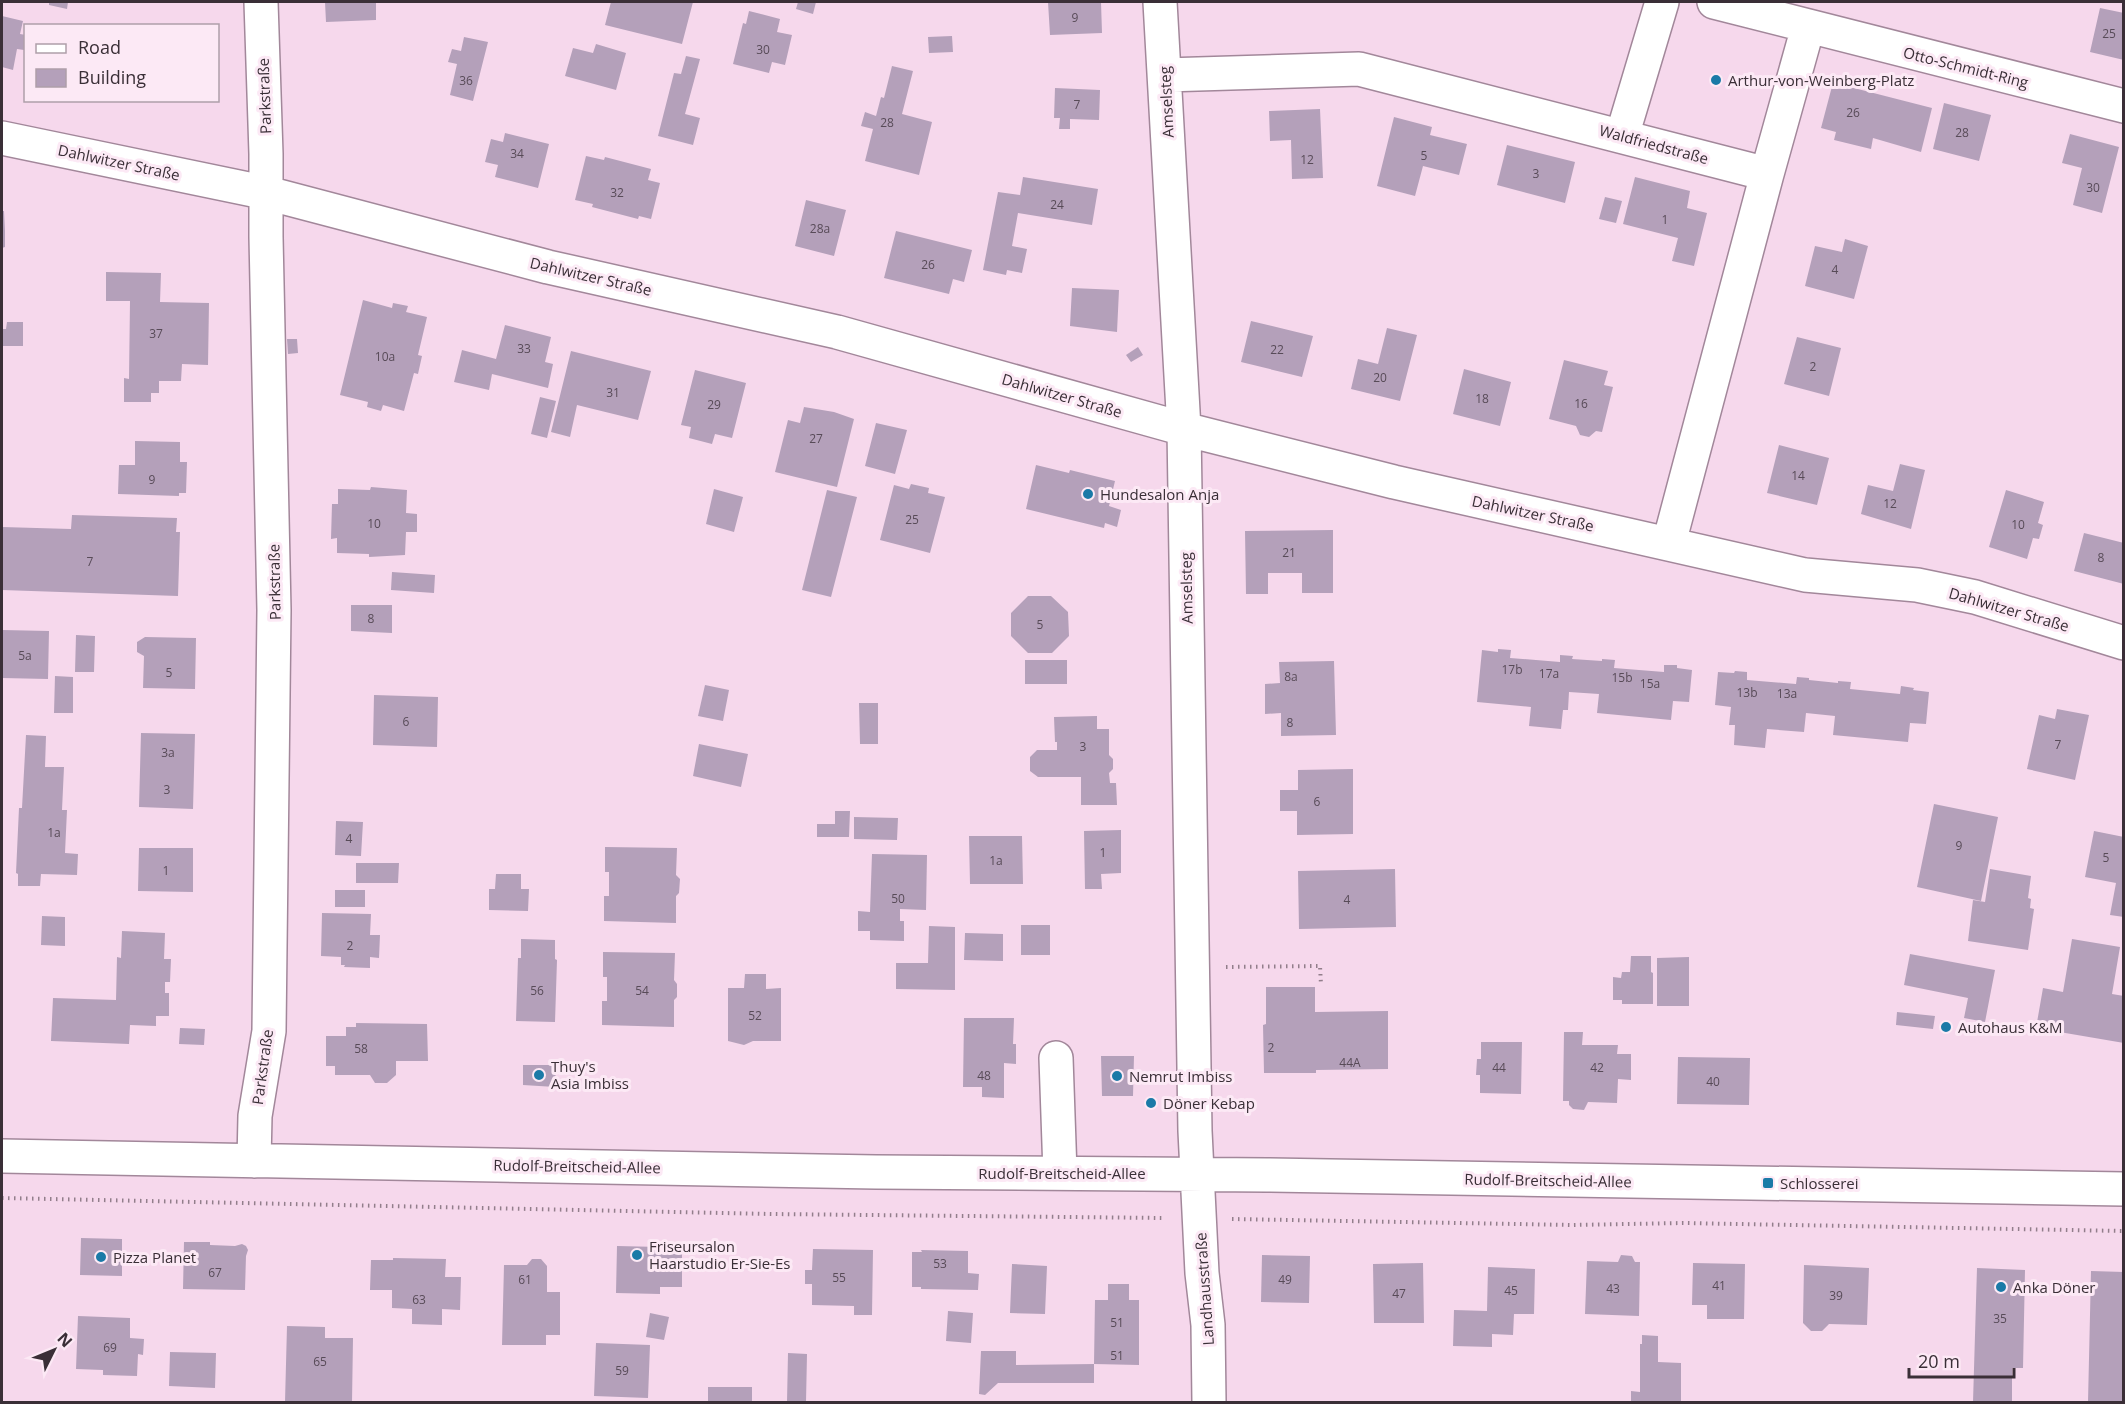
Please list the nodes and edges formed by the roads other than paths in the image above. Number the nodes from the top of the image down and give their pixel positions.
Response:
1 (261, 2) edge
2 (1160, 2) edge
3 (1662, 2) edge
4 (1714, 2) edge
5 (1808, 27) junction
6 (1165, 75) junction
7 (2124, 106) edge
8 (1622, 136) junction
9 (2, 138) edge
10 (1767, 174) junction
11 (267, 193) junction
12 (1184, 429) junction
13 (1669, 543) junction
14 (2124, 643) edge
15 (1056, 1058) dead end
16 (2, 1156) edge
17 (254, 1161) junction
18 (1060, 1173) junction
19 (1197, 1175) junction
20 (2124, 1189) edge
21 (1209, 1402) edge

1 - 11 street, Parkstraße
2 - 6 street, Amselsteg
3 - 8 street
4 - 5 street, Otto-Schmidt-Ring
5 - 7 street, Otto-Schmidt-Ring
5 - 10 street
6 - 8 street, Waldfriedstraße
6 - 12 street, Amselsteg
8 - 10 street, Waldfriedstraße
9 - 11 street, Dahlwitzer Straße
10 - 13 street
11 - 12 street, Dahlwitzer Straße
11 - 17 street, Parkstraße
12 - 13 street, Dahlwitzer Straße
12 - 19 street, Amselsteg
13 - 14 street, Dahlwitzer Straße
15 - 18 street
16 - 17 street, Rudolf-Breitscheid-Allee
17 - 18 street, Rudolf-Breitscheid-Allee
18 - 19 street, Rudolf-Breitscheid-Allee
19 - 20 street, Rudolf-Breitscheid-Allee
19 - 21 street, Landhausstraße

